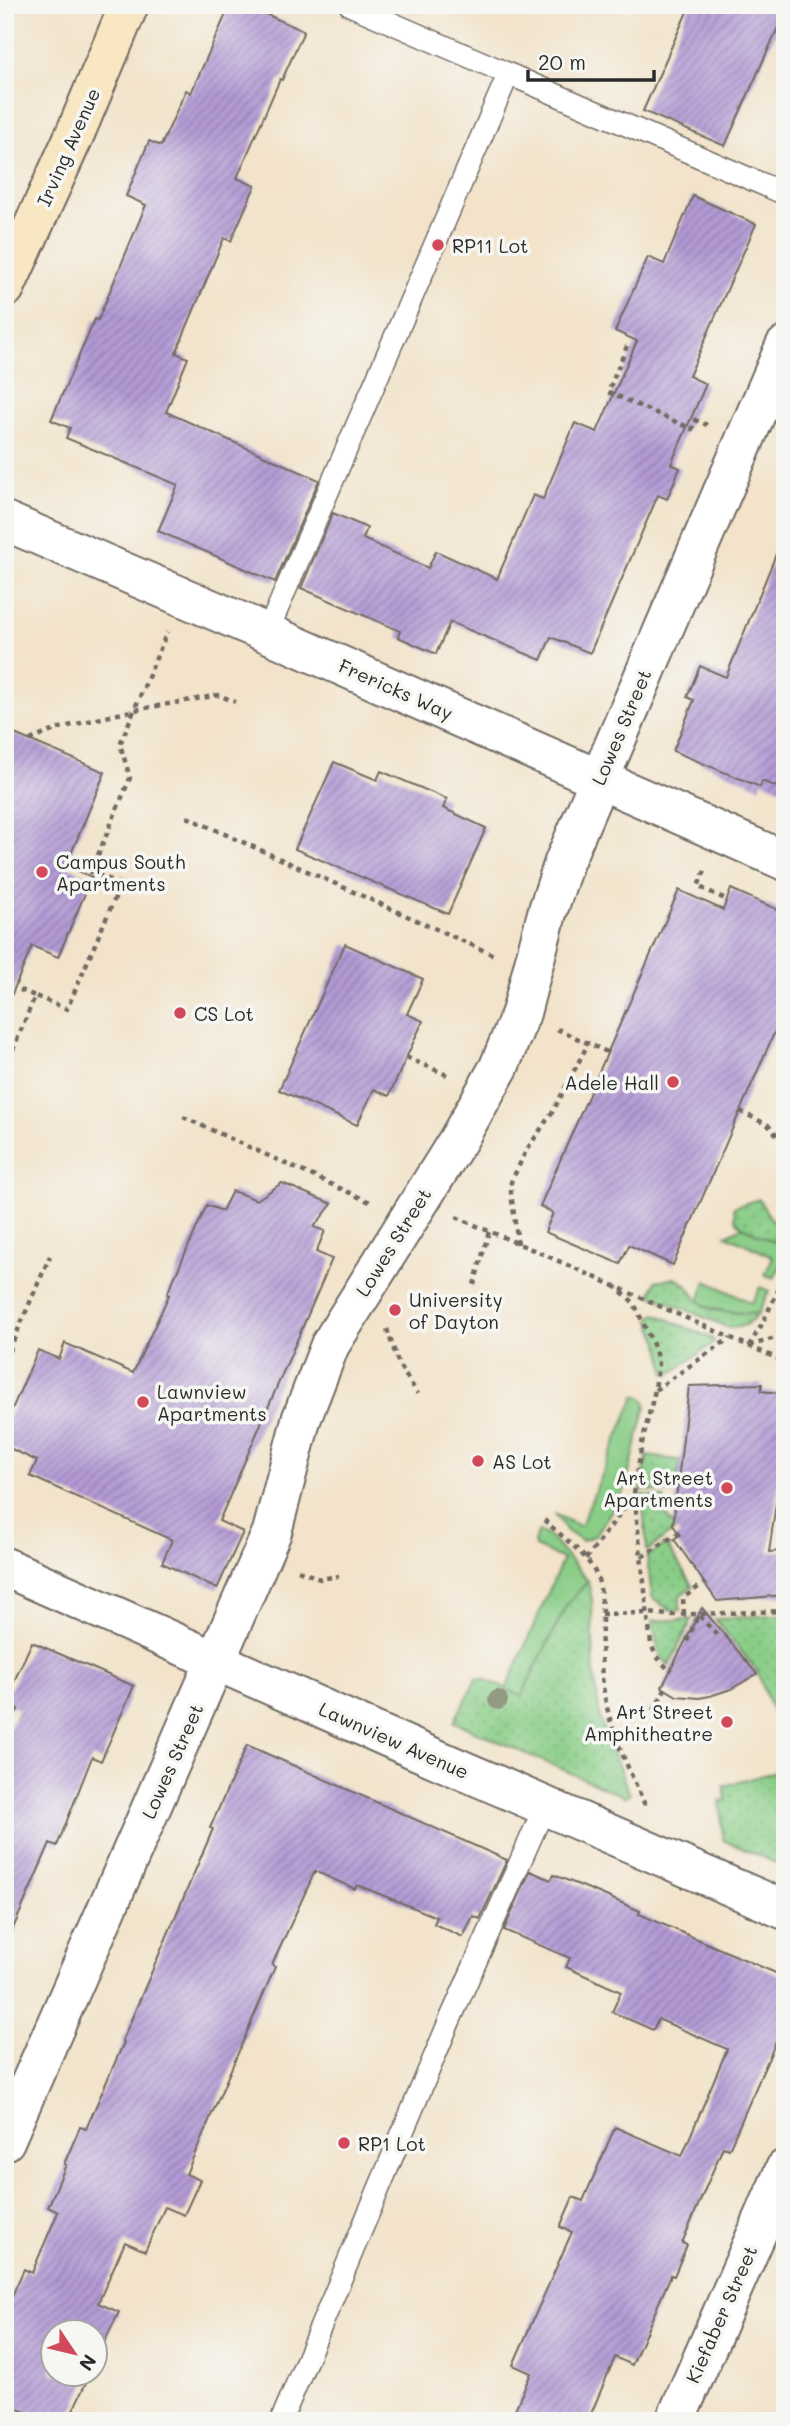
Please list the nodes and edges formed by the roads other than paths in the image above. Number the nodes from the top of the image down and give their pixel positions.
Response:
1 (129, 5) edge
2 (350, 5) edge
3 (508, 75) junction
4 (785, 194) edge
5 (5, 288) edge
6 (785, 346) edge
7 (5, 521) edge
8 (267, 633) junction
9 (599, 779) junction
10 (785, 861) edge
11 (5, 1567) edge
12 (217, 1661) junction
13 (545, 1806) junction
14 (785, 1910) edge
15 (5, 2141) edge
16 (785, 2169) edge
17 (281, 2421) edge
18 (675, 2421) edge

1 - 5 street, Irving Avenue
2 - 3 lane
3 - 4 lane
3 - 8 lane
6 - 9 street, Lowes Street
7 - 8 street, Frericks Way
8 - 9 street, Frericks Way
9 - 10 street, Frericks Way
9 - 12 street, Lowes Street
11 - 12 street, Lawnview Avenue
12 - 13 street, Lawnview Avenue
12 - 15 street, Lowes Street
13 - 14 street, Lawnview Avenue
13 - 17 lane
16 - 18 street, Kiefaber Street

